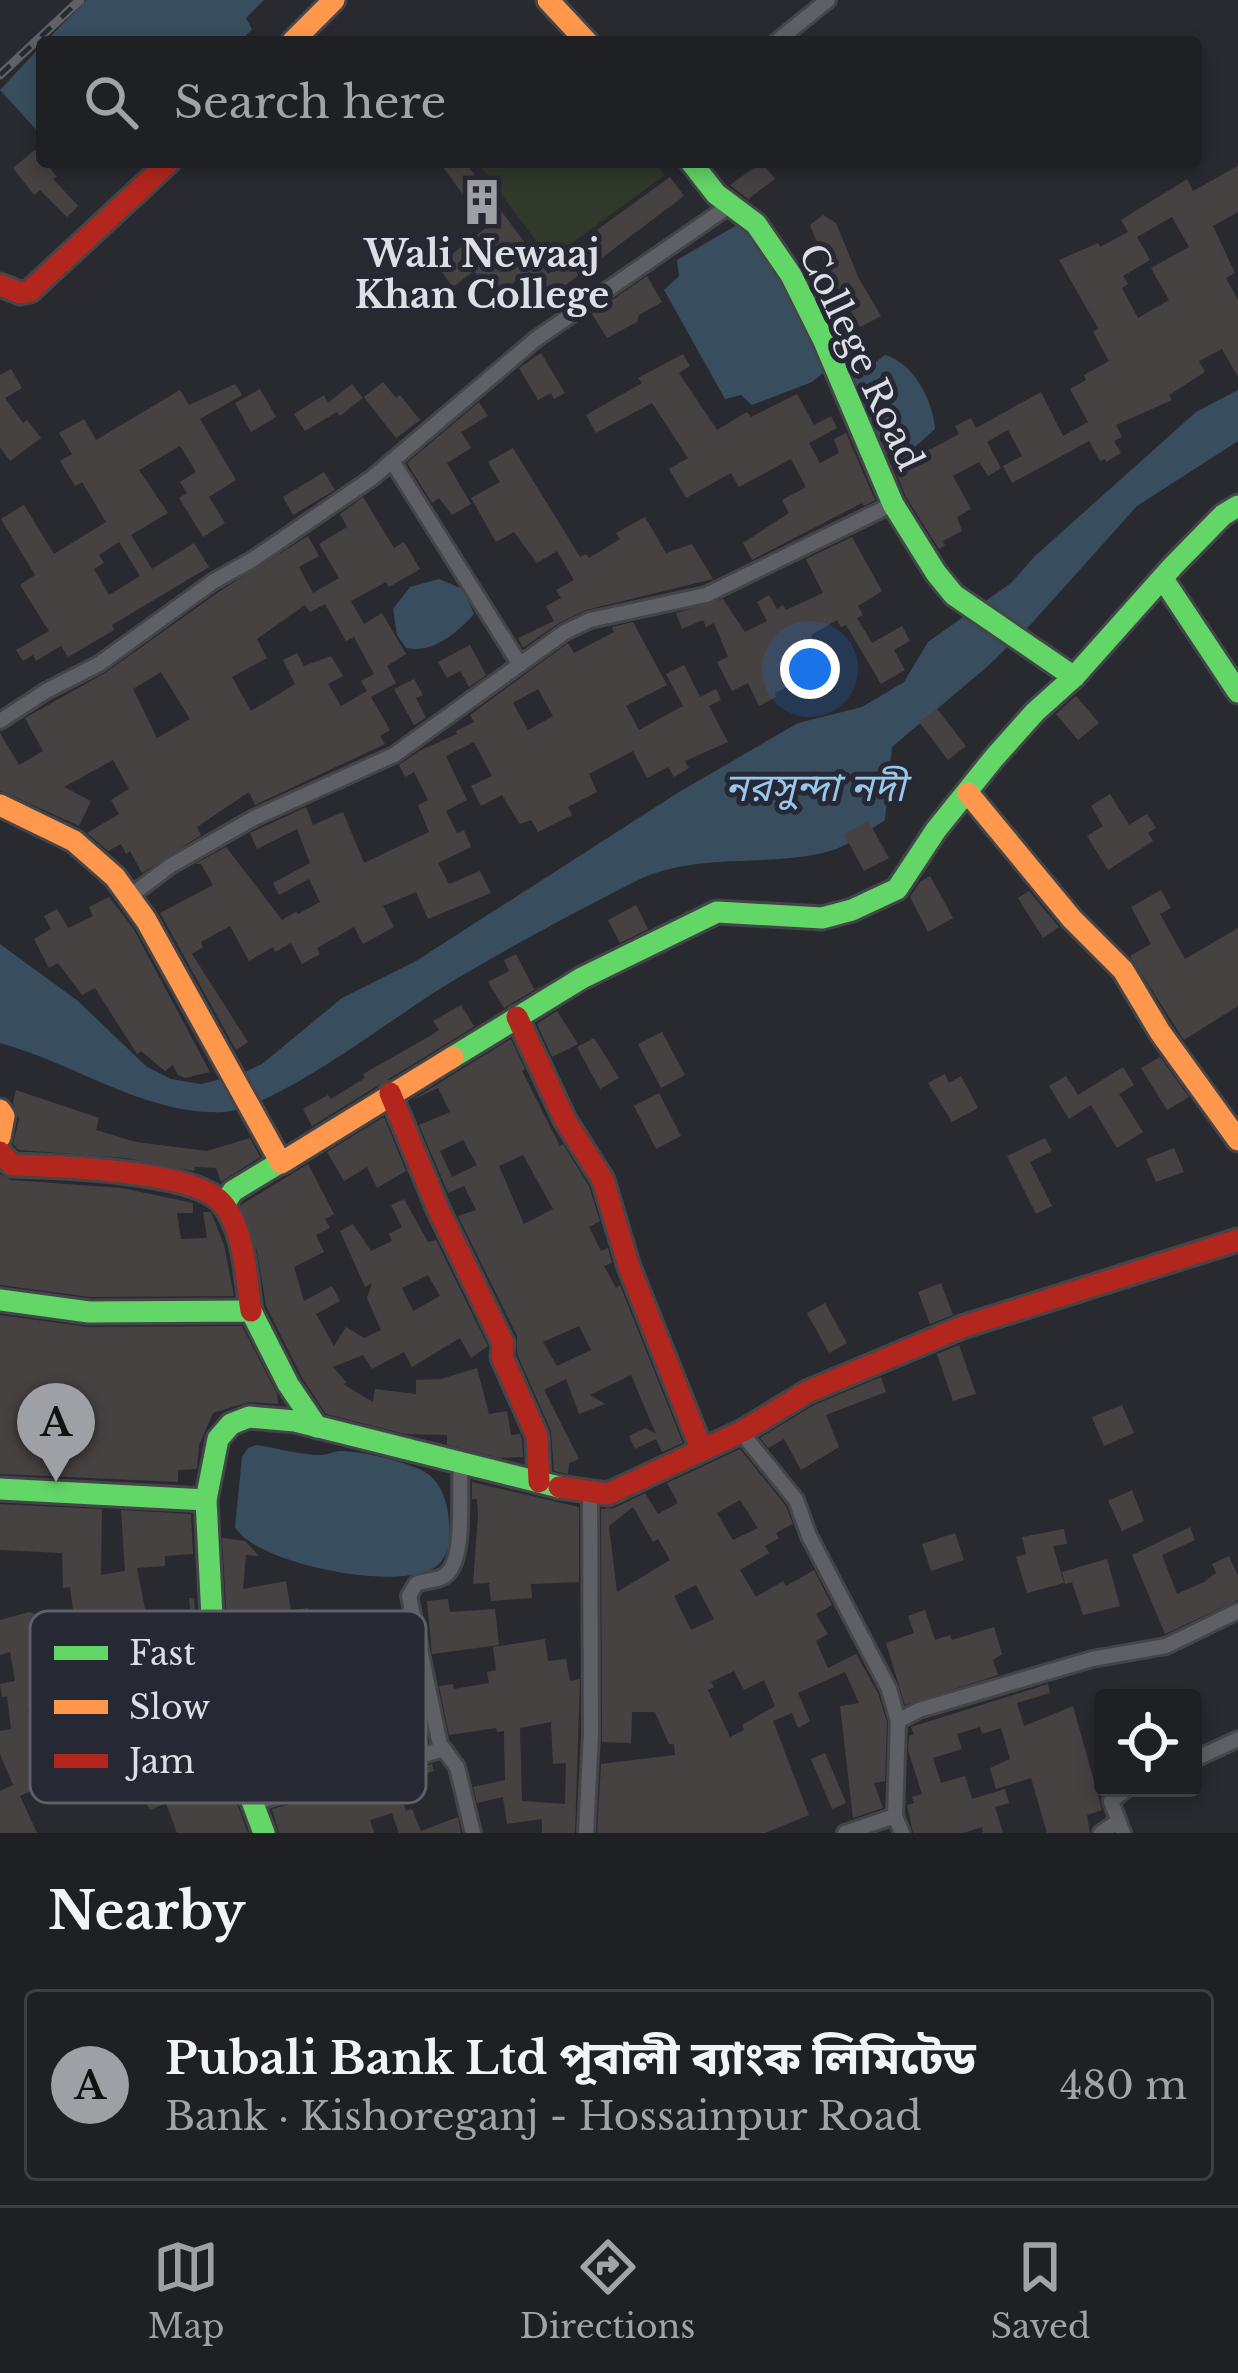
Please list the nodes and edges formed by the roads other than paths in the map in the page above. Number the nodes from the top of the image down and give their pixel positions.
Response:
1 (334, 0) edge
2 (548, 0) edge
3 (828, 0) edge
4 (298, 36) edge
5 (581, 36) edge
6 (783, 36) edge
7 (163, 168) edge
8 (696, 168) edge
9 (729, 206) junction
10 (0, 285) edge
11 (392, 461) junction
12 (893, 503) junction
13 (1238, 506) edge
14 (1163, 578) junction
15 (519, 663) junction
16 (1074, 677) junction
17 (1238, 692) edge
18 (0, 721) edge
19 (968, 793) junction
20 (0, 805) edge
21 (129, 897) junction
22 (517, 1018) junction
23 (390, 1093) junction
24 (0, 1110) edge
25 (0, 1137) edge
26 (1238, 1140) edge
27 (4, 1160) edge
28 (279, 1162) junction
29 (224, 1204) junction
30 (1238, 1240) edge
31 (0, 1300) edge
32 (251, 1312) junction
33 (317, 1426) junction
34 (741, 1432) junction
35 (700, 1448) junction
36 (461, 1464) junction
37 (538, 1482) junction
38 (0, 1489) edge
39 (590, 1494) junction
40 (206, 1500) junction
41 (211, 1611) edge
42 (413, 1611) edge
43 (1238, 1611) edge
44 (426, 1684) edge
45 (898, 1721) junction
46 (1238, 1739) edge
47 (442, 1747) junction
48 (426, 1756) edge
49 (1202, 1756) edge
50 (1117, 1797) edge
51 (257, 1803) edge
52 (253, 1804) joint
53 (895, 1816) junction
54 (1120, 1827) edge
55 (265, 1833) edge
56 (473, 1833) edge
57 (586, 1833) edge
58 (845, 1833) edge
59 (902, 1833) edge
60 (1101, 1833) edge

1 - 4 street
2 - 5 street
3 - 6 street
7 - 10 street
8 - 9 street, College Road
9 - 11 street
9 - 12 street, College Road
11 - 15 street
11 - 18 street
12 - 15 street
12 - 16 street, College Road
13 - 14 street
14 - 16 street
14 - 17 street
15 - 21 street
16 - 19 street
19 - 22 street
19 - 26 street
20 - 21 street
21 - 28 street
22 - 23 street
22 - 35 street
23 - 28 street
23 - 37 street
24 - 25 street
27 - 29 street
28 - 29 street
29 - 32 street
30 - 34 street
31 - 32 street
32 - 33 street
33 - 36 street
33 - 40 street
34 - 35 street
34 - 45 street
35 - 39 street
36 - 37 street
36 - 42 street
37 - 39 street
38 - 40 street
39 - 57 street
40 - 41 street
43 - 45 street
44 - 47 street
45 - 53 street
46 - 49 street
47 - 48 street
47 - 56 street
50 - 54 street
51 - 52 street
52 - 55 street
53 - 58 street
53 - 59 street
54 - 60 street

